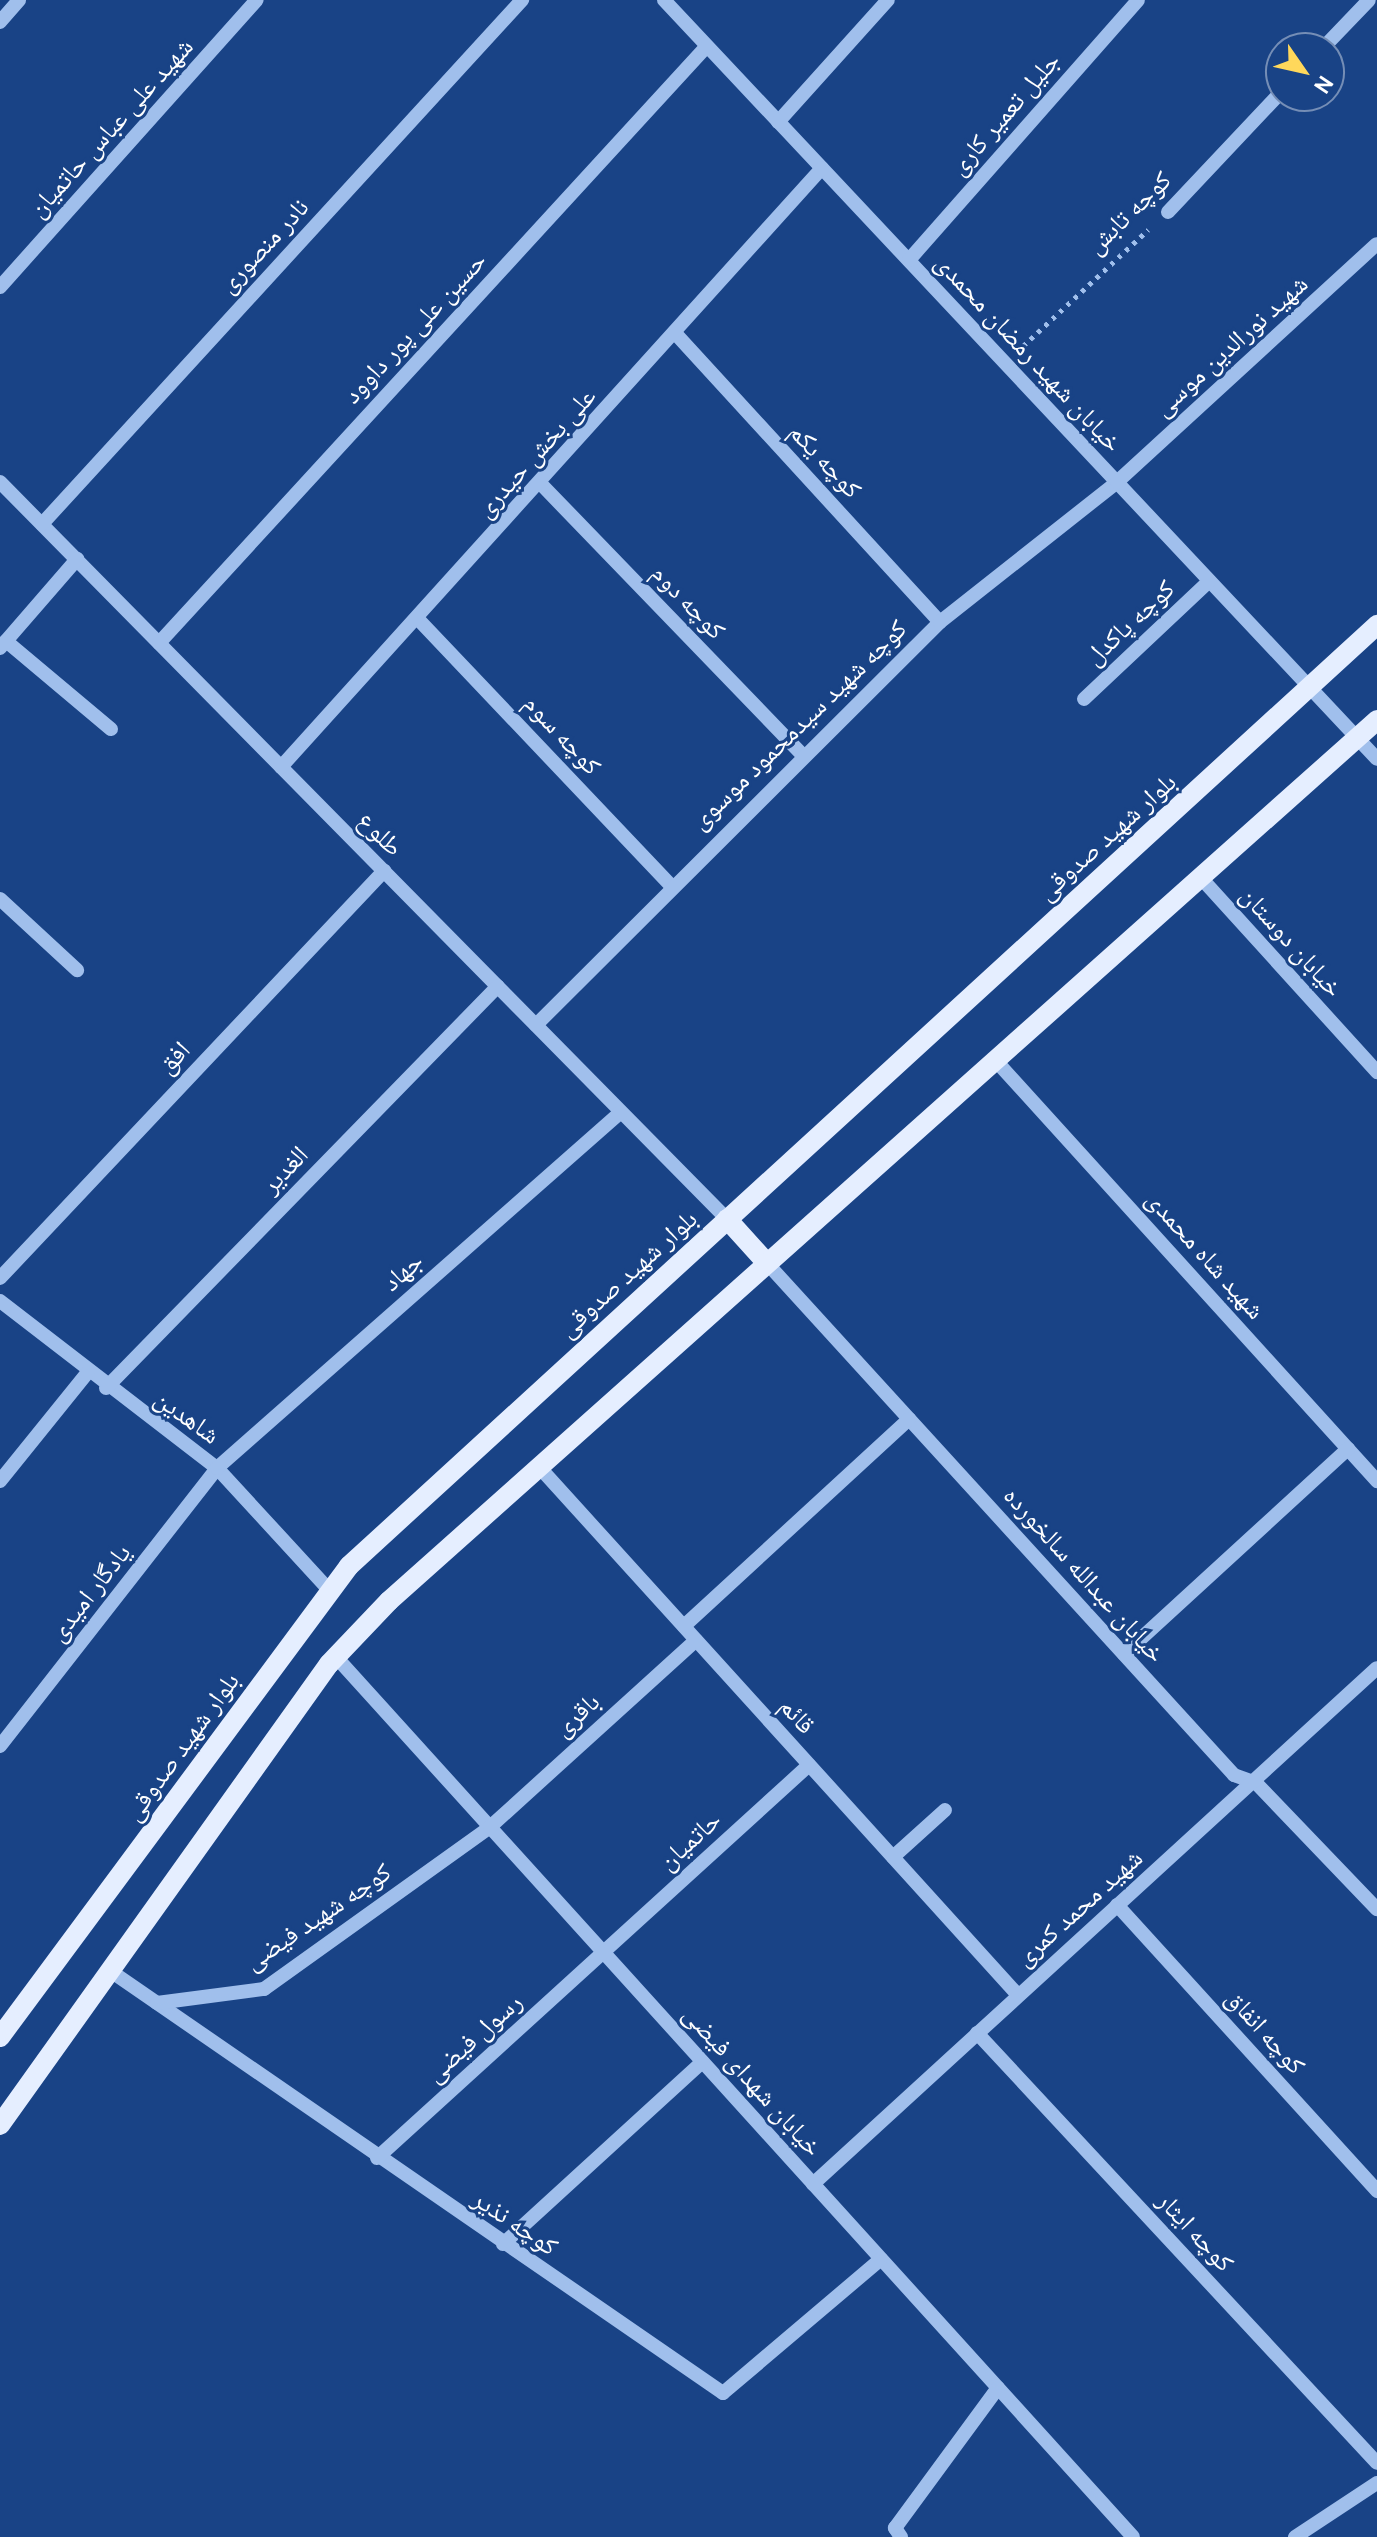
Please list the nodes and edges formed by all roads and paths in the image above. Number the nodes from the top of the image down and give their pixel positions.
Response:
1 (19, 0) edge
2 (257, 0) edge
3 (522, 0) edge
4 (888, 0) edge
5 (1138, 0) edge
6 (1369, 0) edge
7 (672, 3) edge
8 (0, 22) edge
9 (1338, 32) edge
10 (707, 46) junction
11 (1265, 109) edge
12 (778, 122) junction
13 (822, 168) junction
14 (1168, 212) joint
15 (1377, 244) edge
16 (909, 260) junction
17 (0, 287) edge
18 (675, 333) junction
19 (1005, 364) junction
20 (0, 482) edge
21 (1117, 482) junction
22 (541, 484) junction
23 (42, 524) junction
24 (77, 559) junction
25 (1209, 581) junction
26 (417, 618) junction
27 (940, 622) junction
28 (1377, 625) edge
29 (159, 643) junction
30 (3, 645) edge
31 (1310, 687) junction
32 (1084, 699) dead end
33 (1377, 720) edge
34 (111, 729) dead end
35 (1358, 738) junction
36 (801, 753) junction
37 (1377, 759) edge
38 (281, 767) junction
39 (384, 871) junction
40 (1202, 879) junction
41 (671, 886) junction
42 (0, 899) edge
43 (77, 970) dead end
44 (498, 986) junction
45 (536, 1025) junction
46 (997, 1062) junction
47 (1377, 1072) edge
48 (621, 1112) junction
49 (727, 1219) junction
50 (765, 1261) junction
51 (0, 1278) edge
52 (0, 1301) edge
53 (87, 1373) junction
54 (106, 1388) junction
55 (909, 1419) junction
56 (1348, 1449) junction
57 (217, 1468) junction
58 (541, 1469) junction
59 (1374, 1473) edge
60 (0, 1481) edge
61 (330, 1591) junction
62 (684, 1626) junction
63 (696, 1640) junction
64 (1124, 1654) junction
65 (336, 1657) junction
66 (1377, 1668) edge
67 (0, 1746) edge
68 (809, 1765) junction
69 (1256, 1783) junction
70 (945, 1810) dead end
71 (490, 1827) junction
72 (893, 1857) junction
73 (1117, 1905) junction
74 (1377, 1909) edge
75 (604, 1953) junction
76 (112, 1972) junction
77 (1018, 1995) junction
78 (157, 2003) junction
79 (977, 2033) junction
80 (0, 2037) edge
81 (702, 2062) junction
82 (0, 2125) edge
83 (377, 2158) junction
84 (813, 2184) junction
85 (1377, 2191) edge
86 (503, 2244) junction
87 (881, 2259) junction
88 (998, 2388) junction
89 (1377, 2463) edge
90 (1377, 2483) edge
91 (901, 2537) edge
92 (1133, 2537) edge
93 (1296, 2537) edge

1 - 8 street
2 - 17 street, شهید علی عباس حاتمیان
3 - 23 street, نادر منصوری
4 - 12 street
5 - 16 street, جلیل تعمیر کاری
6 - 9 street
7 - 10 street, خیابان شهید رمضان محمدی
10 - 12 street, خیابان شهید رمضان محمدی
10 - 29 street, حسین علی پور داوود
11 - 14 street, کوچه تابش
12 - 13 street, خیابان شهید رمضان محمدی
13 - 16 street, خیابان شهید رمضان محمدی
13 - 18 street, علی بخش حیدری
14 - 19 path, کوچه تابش
15 - 21 street, شهید نورالدین موسی
16 - 19 street, خیابان شهید رمضان محمدی
18 - 22 street, علی بخش حیدری
18 - 27 street, کوچه یکم
19 - 21 street, خیابان شهید رمضان محمدی
20 - 23 street, طلوع
21 - 25 street, خیابان شهید رمضان محمدی
21 - 27 street, کوچه شهید سیدمحمود موسوی
22 - 26 street, علی بخش حیدری
22 - 36 street, کوچه دوم
23 - 24 street, طلوع
24 - 29 street, طلوع
24 - 30 street
25 - 31 street, خیابان شهید رمضان محمدی
25 - 32 street, کوچه پاکدل
26 - 38 street, علی بخش حیدری
26 - 41 street, کوچه سوم
27 - 36 street, کوچه شهید سیدمحمود موسوی
28 - 31 main road, بلوار شهید صدوقی
29 - 38 street, طلوع
30 - 34 street
31 - 35 street, خیابان شهید رمضان محمدی
31 - 49 main road, بلوار شهید صدوقی
33 - 35 main road
35 - 37 street, خیابان شهید رمضان محمدی
35 - 40 main road
36 - 41 street, کوچه شهید سیدمحمود موسوی
38 - 39 street, طلوع
39 - 44 street, طلوع
39 - 51 street, افق
40 - 46 main road
40 - 47 street, خیابان دوستان
41 - 45 street, کوچه شهید سیدمحمود موسوی
42 - 43 street
44 - 45 street, طلوع
44 - 54 street, الغدیر
45 - 48 street, طلوع
46 - 50 main road
46 - 56 street, شهید شاه محمدی
48 - 49 street, طلوع
48 - 57 street, جهاد
49 - 50 main road
49 - 61 main road, بلوار شهید صدوقی
50 - 55 street, خیابان عبدالله سالخورده
50 - 58 main road
52 - 53 street, شاهدین
53 - 54 street, شاهدین
53 - 60 street
54 - 57 street, شاهدین
55 - 62 street
55 - 64 street, خیابان عبدالله سالخورده
56 - 59 street, شهید شاه محمدی
56 - 64 street
57 - 61 street, شاهدین
57 - 67 street, یادگار امیدی
58 - 62 street, قائم
58 - 65 main road
61 - 80 main road, بلوار شهید صدوقی
62 - 63 street, قائم
63 - 68 street, قائم
63 - 71 street, باقری
64 - 69 street, خیابان عبدالله سالخورده
65 - 71 street, خیابان شهدای فیضی
65 - 76 main road
66 - 69 street, شهید محمد کمری
68 - 72 street, قائم
68 - 75 street, حاتمیان
69 - 73 street, شهید محمد کمری
69 - 74 street, خیابان عبدالله سالخورده
70 - 72 street
71 - 75 street, خیابان شهدای فیضی
71 - 78 street, کوچه شهید فیضی
72 - 77 street, قائم
73 - 77 street, شهید محمد کمری
73 - 85 street, کوچه انفاق
75 - 81 street, خیابان شهدای فیضی
75 - 83 street, رسول فیضی
76 - 78 street, کوچه نذیر
76 - 82 main road
77 - 79 street, شهید محمد کمری
78 - 83 street, کوچه نذیر
79 - 84 street, شهید محمد کمری
79 - 89 street, کوچه ایثار
81 - 84 street, خیابان شهدای فیضی
81 - 86 street
83 - 86 street, کوچه نذیر
84 - 87 street, خیابان شهدای فیضی
86 - 87 street, کوچه نذیر
87 - 88 street, خیابان شهدای فیضی
88 - 91 street
88 - 92 street, خیابان شهدای فیضی
90 - 93 street

